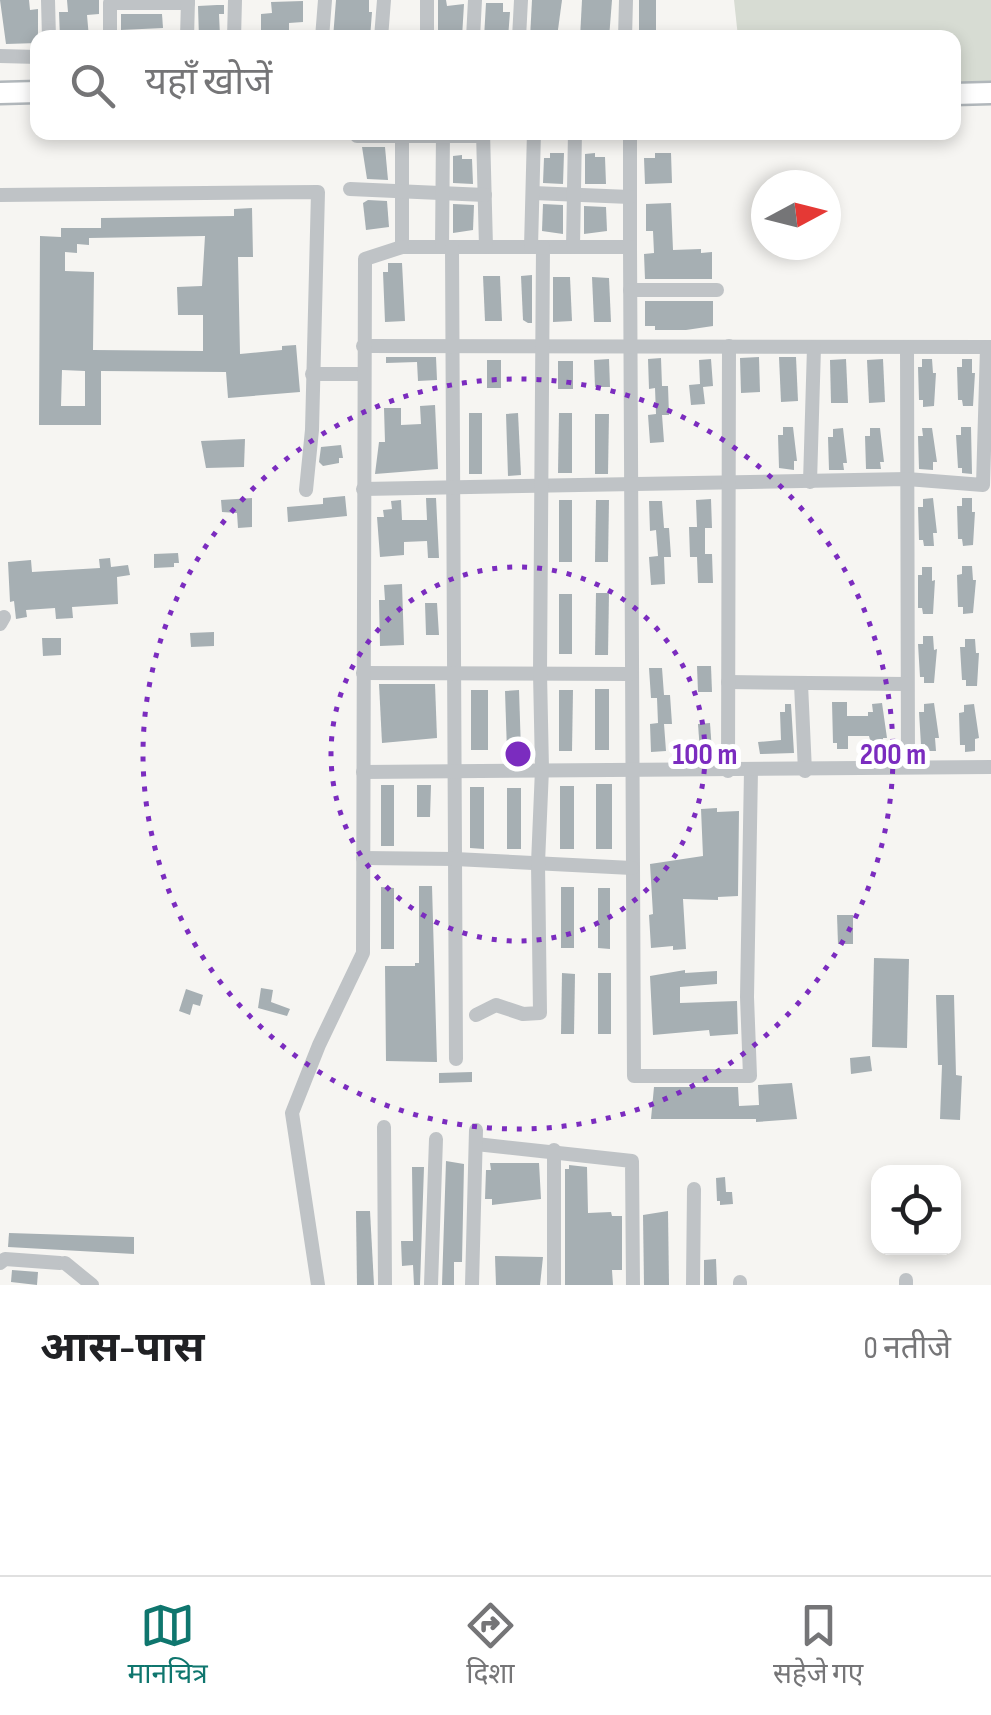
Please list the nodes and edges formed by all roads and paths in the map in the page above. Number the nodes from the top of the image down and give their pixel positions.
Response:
1 (48, 0) edge
2 (235, 0) edge
3 (325, 0) edge
4 (384, 0) edge
5 (427, 0) edge
6 (475, 0) edge
7 (521, 0) edge
8 (626, 0) edge
9 (188, 2) edge
10 (49, 30) edge
11 (110, 30) edge
12 (187, 30) edge
13 (234, 30) edge
14 (323, 30) edge
15 (382, 30) edge
16 (427, 30) edge
17 (473, 30) edge
18 (519, 30) edge
19 (625, 30) edge
20 (0, 56) edge
21 (30, 57) edge
22 (0, 92) edge
23 (30, 92) edge
24 (961, 94) edge
25 (991, 94) edge
26 (402, 140) edge
27 (443, 140) edge
28 (483, 140) edge
29 (534, 140) edge
30 (575, 140) edge
31 (630, 140) edge
32 (350, 189) dead end
33 (533, 193) junction
34 (0, 194) edge
35 (402, 194) junction
36 (443, 194) junction
37 (574, 194) junction
38 (484, 195) junction
39 (630, 196) junction
40 (402, 247) junction
41 (447, 247) junction
42 (486, 247) junction
43 (537, 247) junction
44 (573, 247) junction
45 (630, 247) junction
46 (630, 290) junction
47 (717, 290) dead end
48 (363, 346) junction
49 (452, 346) junction
50 (543, 346) junction
51 (729, 346) junction
52 (814, 346) junction
53 (908, 346) junction
54 (989, 346) edge
55 (630, 347) junction
56 (312, 374) junction
57 (363, 374) junction
58 (907, 479) junction
59 (810, 482) junction
60 (729, 484) junction
61 (630, 486) junction
62 (542, 487) junction
63 (363, 489) junction
64 (453, 489) junction
65 (306, 490) dead end
66 (363, 672) junction
67 (454, 674) junction
68 (540, 674) junction
69 (631, 674) junction
70 (728, 682) junction
71 (801, 684) junction
72 (906, 684) junction
73 (908, 767) junction
74 (991, 767) edge
75 (542, 769) junction
76 (635, 770) junction
77 (751, 770) junction
78 (728, 771) junction
79 (805, 771) junction
80 (363, 772) junction
81 (454, 772) junction
82 (363, 858) junction
83 (455, 858) junction
84 (538, 863) junction
85 (632, 868) junction
86 (476, 1016) dead end
87 (456, 1059) dead end
88 (384, 1127) dead end
89 (436, 1139) dead end
90 (554, 1150) junction
91 (694, 1190) dead end
92 (0, 1263) edge
93 (92, 1285) edge
94 (318, 1285) edge
95 (385, 1285) edge
96 (431, 1285) edge
97 (472, 1285) edge
98 (554, 1285) edge
99 (634, 1285) edge
100 (693, 1285) edge

1 - 10 street
2 - 13 street
3 - 14 street
4 - 15 street
5 - 16 street
6 - 17 street
7 - 18 street
8 - 19 street
9 - 11 street
9 - 12 street
20 - 21 street
22 - 23 main road
24 - 25 main road
26 - 35 street
27 - 36 street
28 - 38 street
29 - 33 street
30 - 37 street
31 - 39 street
32 - 35 street
33 - 37 street
33 - 43 street
34 - 56 street
35 - 36 street
35 - 40 street
36 - 38 street
36 - 41 street
37 - 39 street
37 - 44 street
38 - 42 street
39 - 45 street
40 - 41 street
40 - 48 street
41 - 42 street
41 - 49 street
42 - 43 street
43 - 44 street
43 - 50 street
44 - 45 street
45 - 46 street
46 - 47 street
46 - 55 street
48 - 49 street
48 - 57 street
49 - 50 street
49 - 64 street
50 - 55 street
50 - 62 street
51 - 52 street
51 - 55 street
51 - 60 street
52 - 53 street
52 - 59 street
53 - 54 street
53 - 58 street
54 - 58 street
55 - 61 street
56 - 57 street
56 - 65 street
57 - 63 street
58 - 59 street
58 - 72 street
59 - 60 street
60 - 61 street
60 - 70 street
61 - 62 street
61 - 69 street
62 - 64 street
62 - 68 street
63 - 64 street
63 - 66 street
64 - 67 street
66 - 67 street
66 - 80 street
67 - 68 street
67 - 81 street
68 - 69 street
68 - 75 street
69 - 76 street
70 - 71 street
70 - 78 street
71 - 72 street
71 - 79 street
72 - 73 street
73 - 74 street
73 - 79 street
75 - 76 street
75 - 81 street
75 - 84 street
76 - 78 street
76 - 85 street
77 - 78 street
77 - 79 street
77 - 85 street
80 - 81 street
80 - 82 street
81 - 83 street
82 - 83 street
82 - 94 street
83 - 84 street
83 - 87 street
84 - 85 street
84 - 86 street
88 - 95 street
89 - 96 street
90 - 97 street
90 - 98 street
90 - 99 street
91 - 100 street
92 - 93 street

